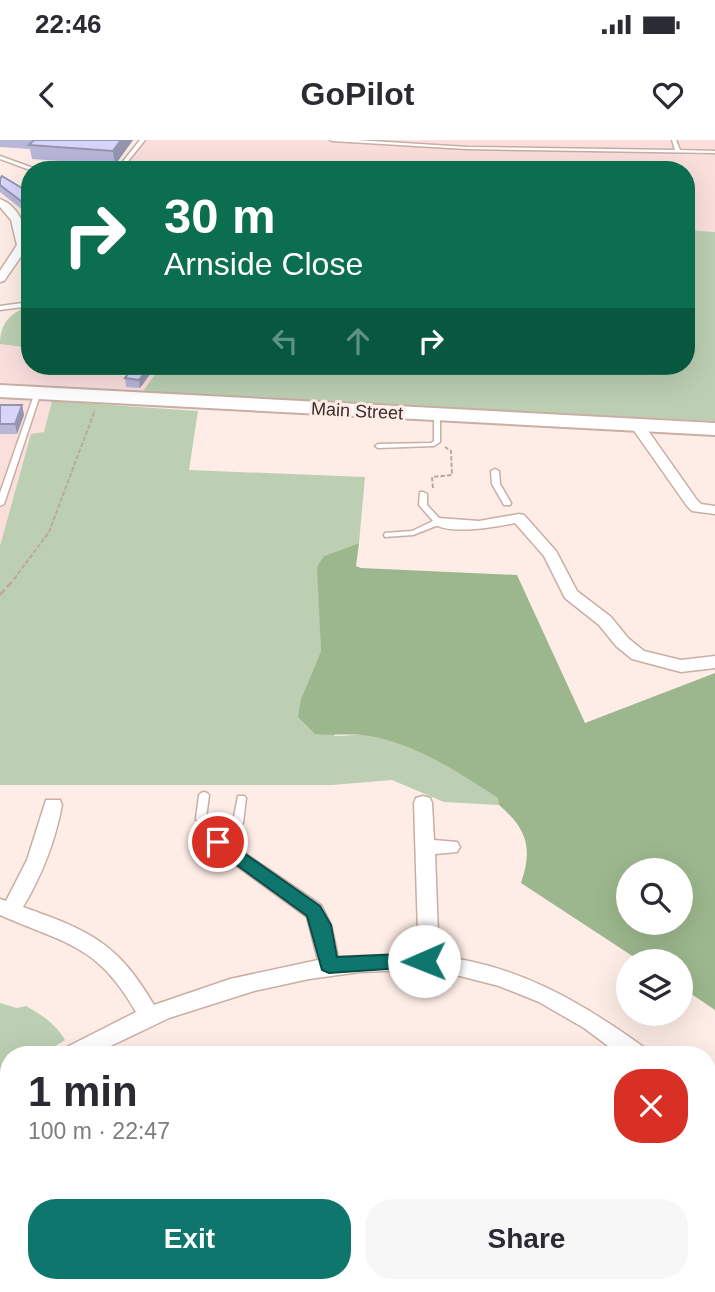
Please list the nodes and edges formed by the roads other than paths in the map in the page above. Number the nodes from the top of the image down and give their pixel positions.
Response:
1 (142, 140) edge
2 (332, 140) edge
3 (674, 140) edge
4 (678, 152) junction
5 (715, 152) edge
6 (0, 157) edge
7 (125, 161) edge
8 (21, 165) edge
9 (0, 202) edge
10 (21, 230) edge
11 (21, 248) edge
12 (0, 279) edge
13 (21, 305) edge
14 (0, 308) edge
15 (0, 391) edge
16 (37, 395) junction
17 (437, 415) junction
18 (637, 425) junction
19 (715, 429) edge
20 (378, 446) dead end
21 (495, 471) dead end
22 (423, 494) road end
23 (507, 503) joint
24 (0, 505) edge
25 (715, 510) edge
26 (519, 518) junction
27 (438, 522) junction
28 (388, 535) dead end
29 (715, 662) edge
30 (204, 795) dead end
31 (241, 798) dead end
32 (423, 803) dead end
33 (53, 805) dead end
34 (218, 842) junction
35 (450, 847) dead end
36 (426, 848) junction
37 (5, 909) edge
38 (424, 961) junction
39 (329, 965) junction
40 (149, 1015) junction
41 (90, 1046) edge
42 (626, 1046) edge

1 - 7 lane
2 - 4 lane
3 - 4 lane
4 - 5 lane
6 - 8 lane
9 - 10 street
11 - 12 street
13 - 14 lane
15 - 16 street, Main Street
16 - 17 street, Main Street
16 - 24 lane
17 - 18 street, Main Street
17 - 20 lane
18 - 19 street, Main Street
18 - 25 street
21 - 23 lane
22 - 27 lane
23 - 26 street
26 - 27 street
26 - 29 street
27 - 28 lane
30 - 34 lane
31 - 34 lane
32 - 36 street
33 - 37 street
34 - 39 street
35 - 36 street
36 - 38 street
37 - 40 street
38 - 39 street
38 - 42 street
39 - 40 street
40 - 41 street

